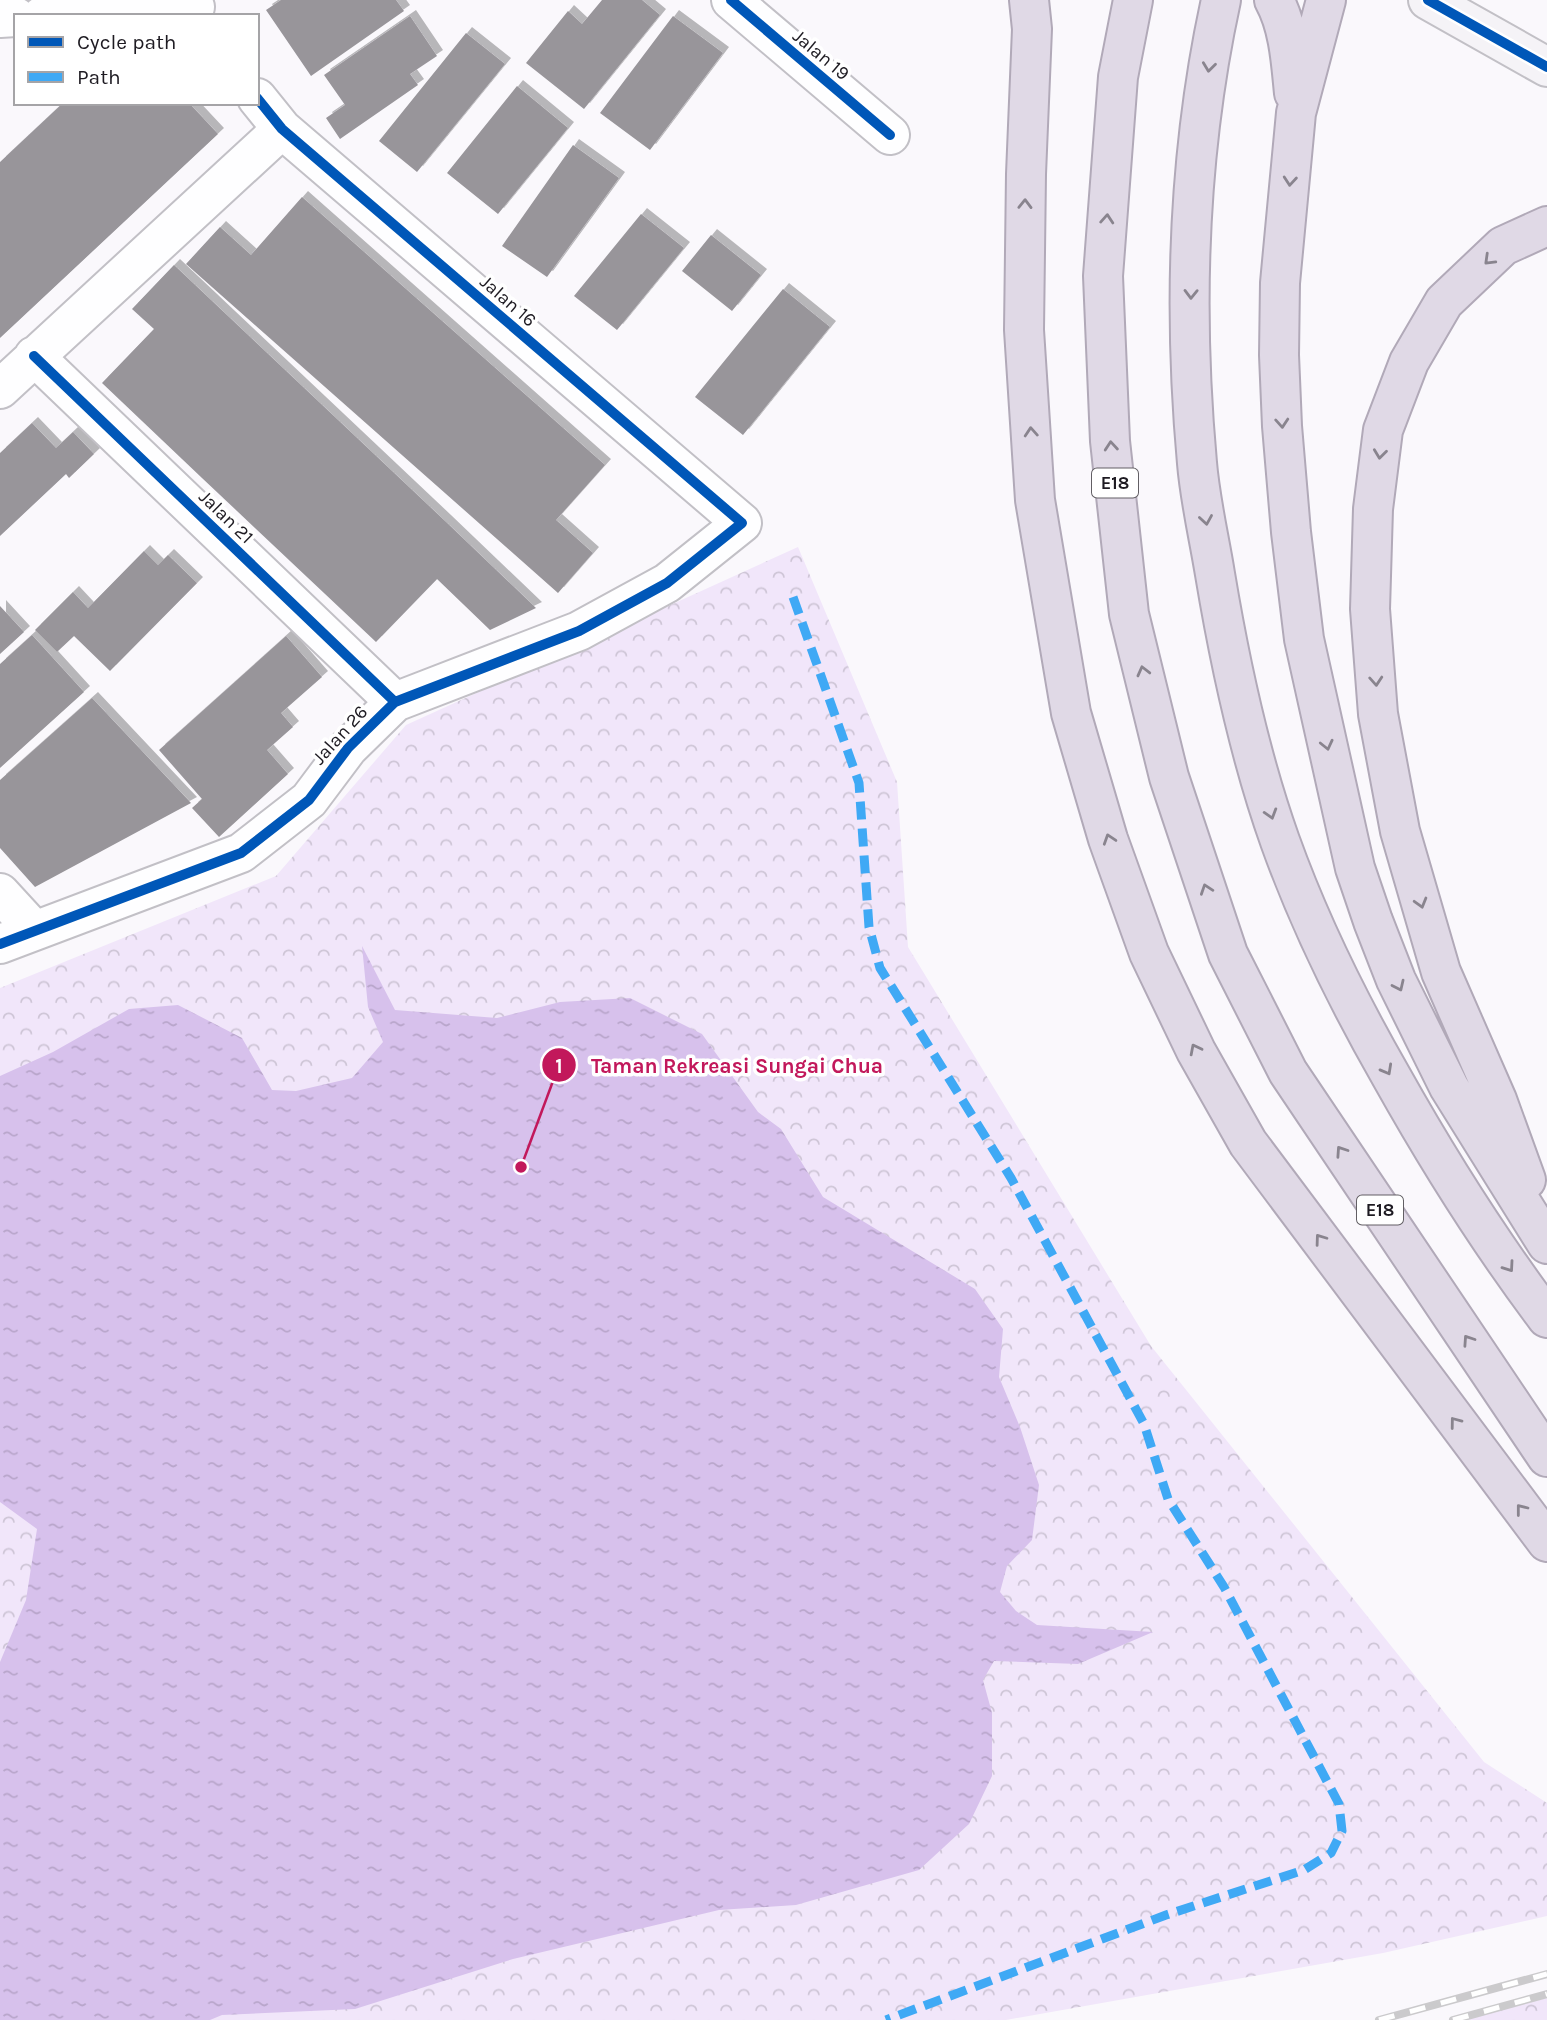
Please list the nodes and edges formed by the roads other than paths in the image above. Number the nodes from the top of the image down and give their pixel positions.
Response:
1 (732, 0) edge
2 (1133, 0) edge
3 (1221, 0) edge
4 (1274, 0) edge
5 (1326, 0) edge
6 (1428, 0) edge
7 (1037, 7) edge
8 (195, 8) edge
9 (80, 14) edge
10 (1547, 67) edge
11 (259, 100) edge
12 (1296, 113) junction
13 (282, 129) junction
14 (890, 135) dead end
15 (1547, 226) edge
16 (34, 356) junction
17 (0, 389) edge
18 (742, 523) joint
19 (395, 702) junction
20 (0, 893) edge
21 (17, 937) edge
22 (1547, 1236) edge
23 (1547, 1244) edge
24 (1547, 1318) edge
25 (1547, 1457) edge
26 (1547, 1542) edge

1 - 14 street, Jalan 19
25 -> 2 highway, E18
3 -> 24 highway
4 - 12 highway
5 - 12 highway
6 - 10 street
26 -> 7 highway
8 - 9 street
11 - 13 street, Jalan 16
12 -> 23 highway
13 - 16 street
13 - 18 street, Jalan 16
15 -> 22 highway
16 - 17 street
16 - 19 street, Jalan 21
18 - 19 street, Jalan 26
19 - 21 street, Jalan 26
20 - 21 street

